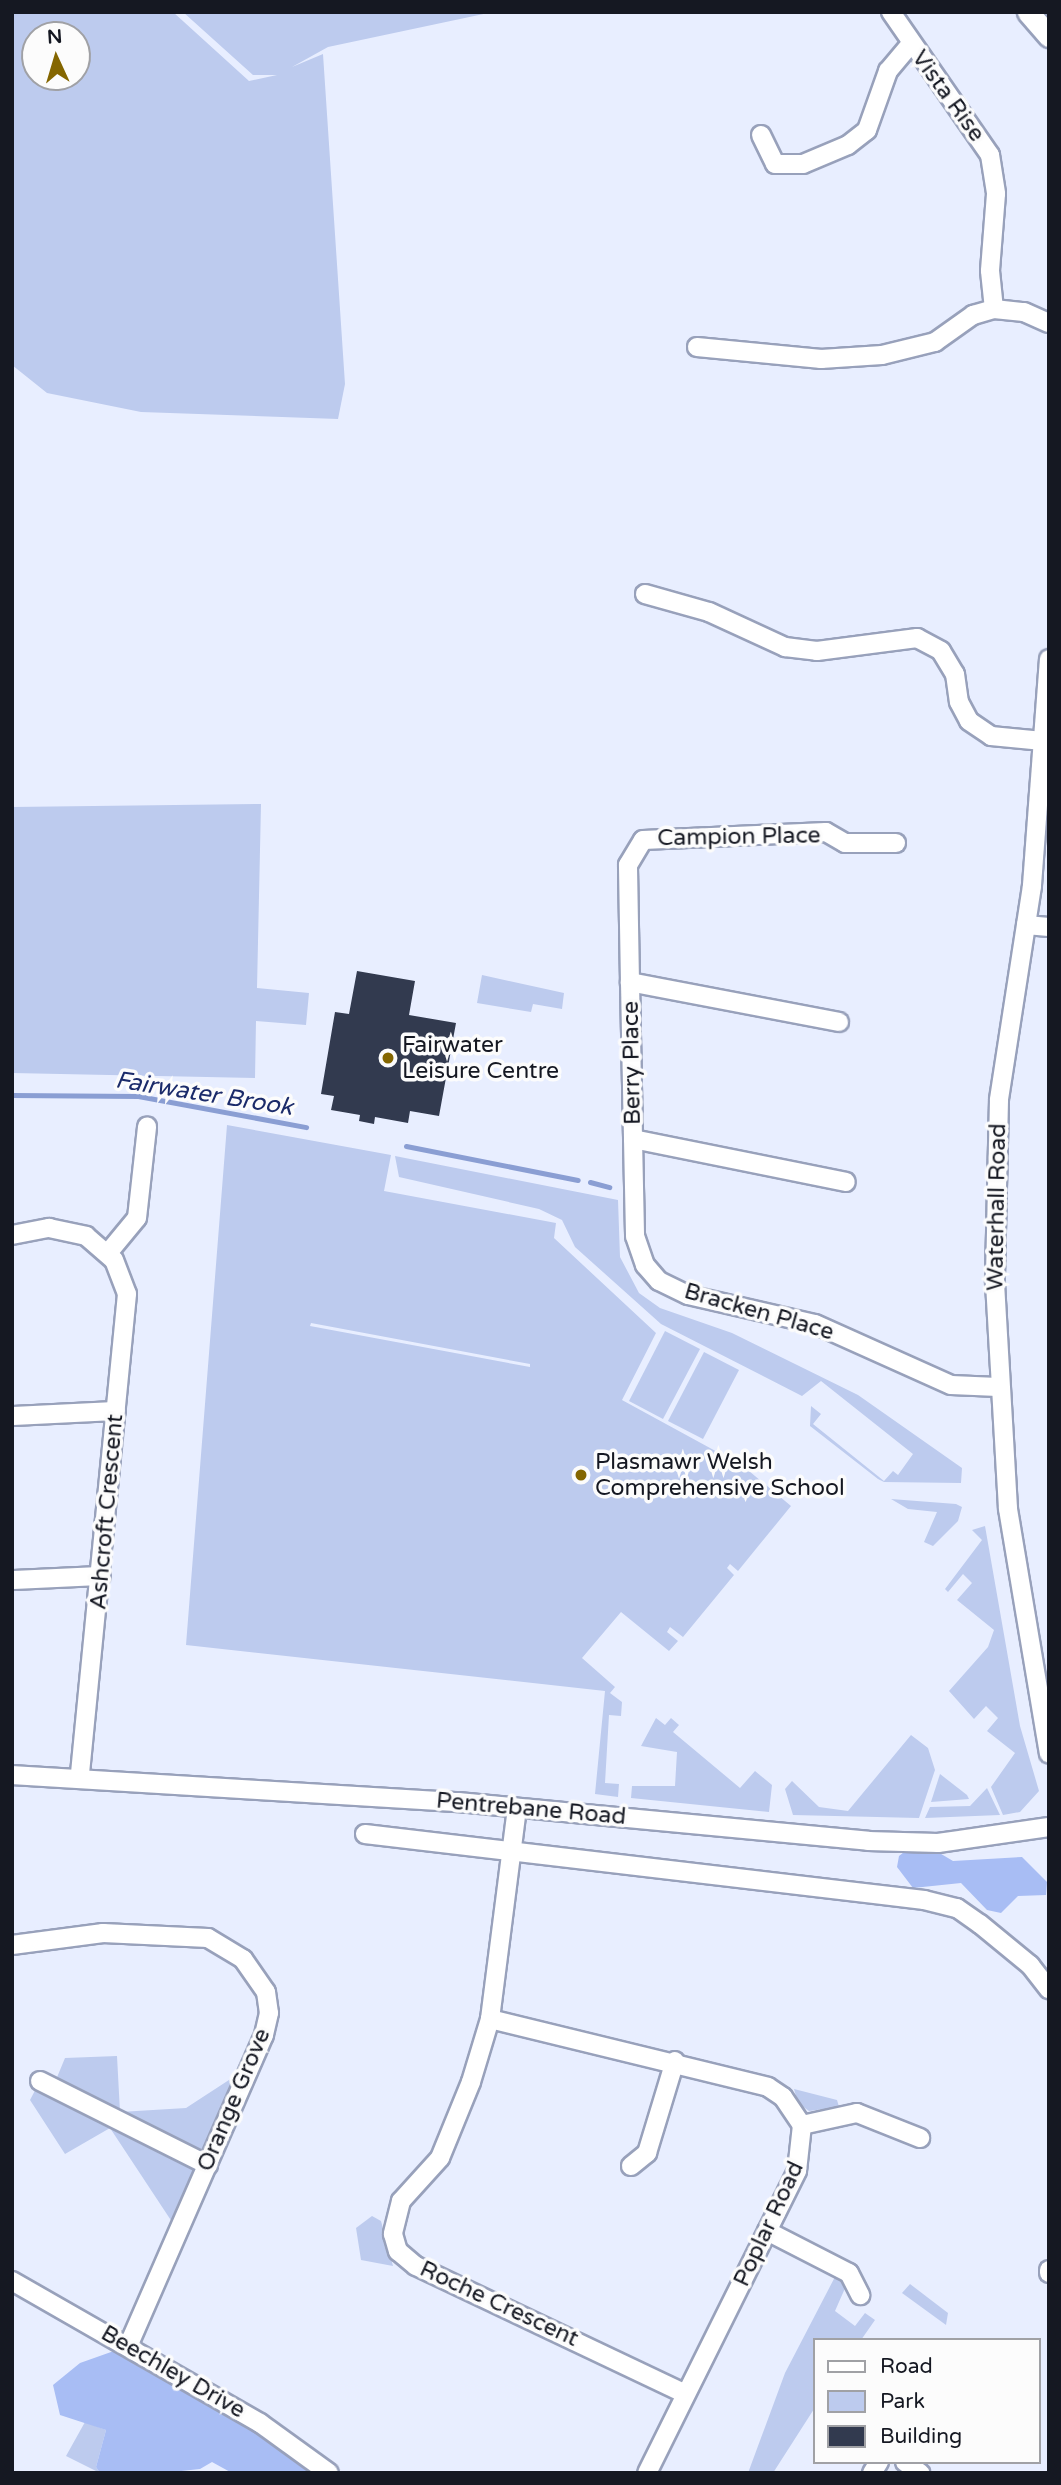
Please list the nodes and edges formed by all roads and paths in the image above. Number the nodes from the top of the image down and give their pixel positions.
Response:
1 (891, 12) edge
2 (1028, 12) edge
3 (1049, 36) edge
4 (911, 44) junction
5 (761, 135) dead end
6 (995, 309) junction
7 (1049, 323) edge
8 (697, 347) dead end
9 (645, 594) dead end
10 (1048, 670) edge
11 (1043, 741) junction
12 (896, 843) dead end
13 (1026, 925) junction
14 (1049, 927) edge
15 (630, 982) junction
16 (839, 1022) dead end
17 (147, 1127) dead end
18 (633, 1139) junction
19 (846, 1182) dead end
20 (12, 1235) edge
21 (108, 1253) junction
22 (998, 1387) junction
23 (116, 1411) junction
24 (12, 1416) edge
25 (101, 1576) junction
26 (12, 1580) edge
27 (1049, 1754) edge
28 (12, 1775) edge
29 (80, 1775) junction
30 (517, 1808) junction
31 (1049, 1827) edge
32 (365, 1835) dead end
33 (512, 1853) junction
34 (12, 1945) edge
35 (1049, 1989) edge
36 (490, 2019) junction
37 (674, 2061) junction
38 (40, 2081) dead end
39 (802, 2125) junction
40 (920, 2138) dead end
41 (208, 2165) junction
42 (631, 2165) dead end
43 (767, 2231) junction
44 (12, 2281) edge
45 (860, 2295) dead end
46 (128, 2346) junction
47 (685, 2394) junction
48 (328, 2473) edge
49 (648, 2473) edge

1 - 4 street, Vista Rise
2 - 3 main road
4 - 5 street
4 - 6 street, Vista Rise
6 - 7 street
6 - 8 street
9 - 11 street
10 - 11 street, Waterhall Road
11 - 13 street, Waterhall Road
12 - 15 street, Campion Place
13 - 14 street
13 - 22 street, Waterhall Road
15 - 16 street, Berry Place
15 - 18 street, Berry Place
17 - 21 street
18 - 19 street, Berry Place
18 - 22 street, Bracken Place
20 - 21 street, Ashcroft Crescent
21 - 23 street, Ashcroft Crescent
22 - 27 street, Waterhall Road
23 - 24 street
23 - 25 street, Ashcroft Crescent
25 - 26 street
25 - 29 street, Ashcroft Crescent
28 - 29 street, Pentrebane Road
29 - 30 street, Pentrebane Road
30 - 31 street, Pentrebane Road
30 - 33 street, Roche Crescent
32 - 33 street
33 - 35 street
33 - 36 street, Roche Crescent
34 - 41 street, Orange Grove
36 - 37 street
36 - 47 street, Roche Crescent
37 - 39 street
37 - 42 street
38 - 41 street
39 - 40 street
39 - 43 street, Poplar Road
41 - 46 street, Orange Grove
43 - 45 street
43 - 47 street, Poplar Road
44 - 46 street, Beechley Drive
46 - 48 street, Beechley Drive
47 - 49 street, Poplar Road

